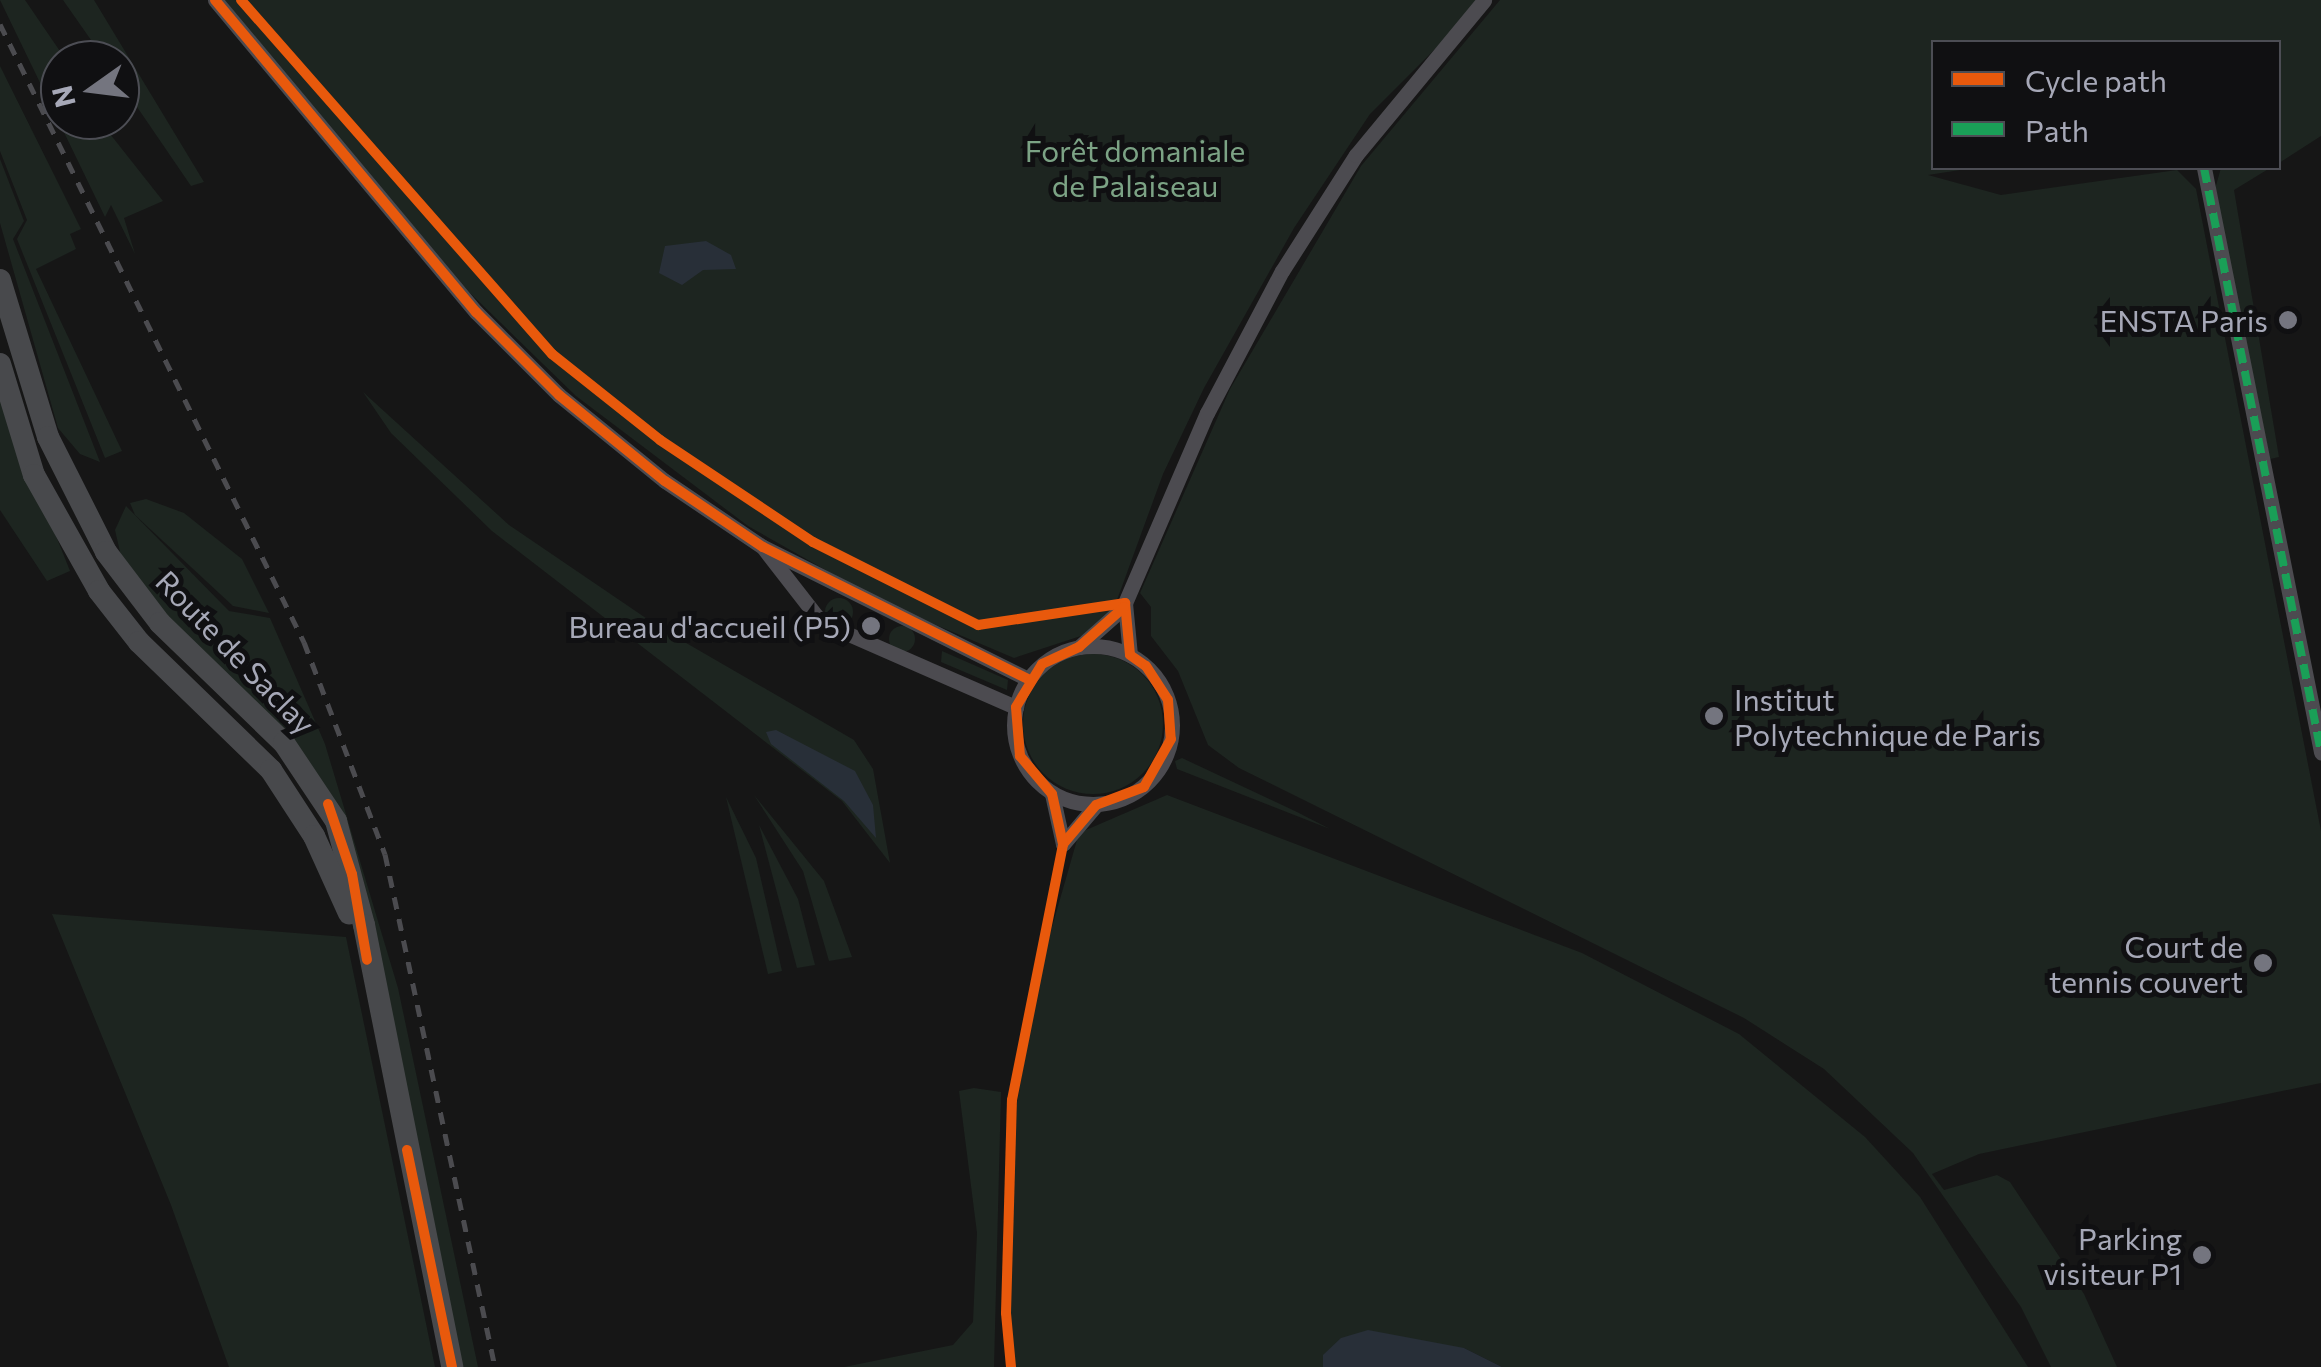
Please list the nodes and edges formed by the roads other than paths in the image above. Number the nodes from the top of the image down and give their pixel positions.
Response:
1 (215, 0) edge
2 (1484, 0) edge
3 (2204, 170) edge
4 (0, 280) edge
5 (0, 364) edge
6 (763, 547) junction
7 (1124, 607) junction
8 (1079, 647) junction
9 (1130, 655) junction
10 (1028, 679) junction
11 (1016, 707) junction
12 (2321, 752) edge
13 (1052, 794) junction
14 (1096, 805) junction
15 (367, 960) junction
16 (452, 1367) edge

1 - 6 street
2 - 7 street
3 - 12 street
4 - 15 main road, Route de Saclay
5 - 15 main road, Route de Saclay
6 - 10 street
6 - 11 street
7 - 8 street
7 - 9 street
8 - 9 street
8 - 10 street
9 - 14 street
10 - 11 street
11 - 13 street
13 - 14 street
13 - 14 street
15 - 16 main road, Route de Saclay

